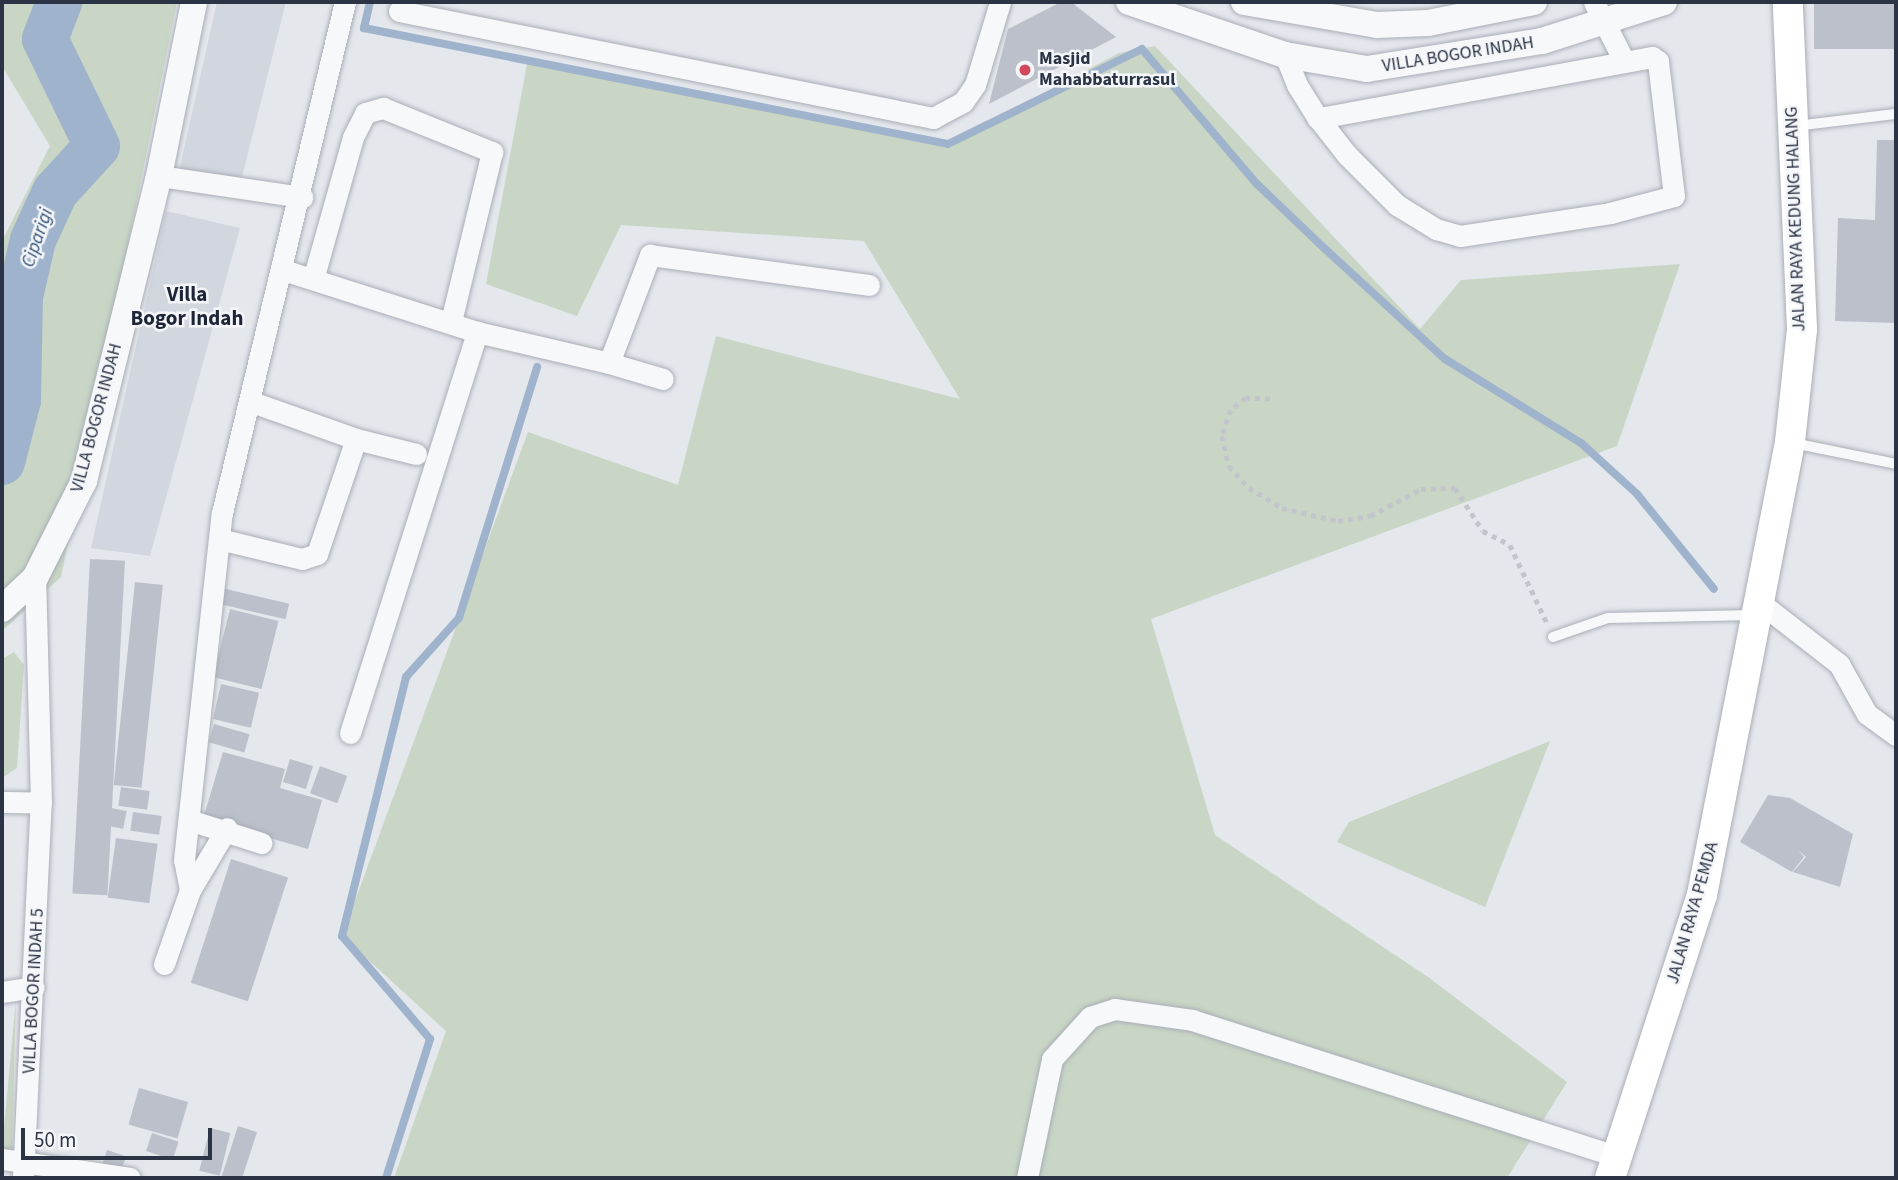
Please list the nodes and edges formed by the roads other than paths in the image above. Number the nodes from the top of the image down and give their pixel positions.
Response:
1 (194, 2) edge
2 (345, 2) edge
3 (1000, 2) edge
4 (1244, 2) edge
5 (1534, 2) edge
6 (1664, 2) edge
7 (1788, 2) edge
8 (1138, 3) edge
9 (399, 11) dead end
10 (1600, 13) edge
11 (1285, 55) junction
12 (1623, 60) junction
13 (1896, 114) edge
14 (1318, 118) junction
15 (1792, 126) junction
16 (159, 176) junction
17 (302, 197) junction
18 (283, 270) junction
19 (314, 276) junction
20 (869, 285) dead end
21 (451, 321) junction
22 (477, 332) junction
23 (609, 363) junction
24 (663, 379) dead end
25 (252, 402) junction
26 (356, 439) junction
27 (1790, 442) junction
28 (416, 454) dead end
29 (1896, 464) edge
30 (219, 539) junction
31 (35, 578) junction
32 (1756, 608) junction
33 (2, 609) edge
34 (1553, 636) road end
35 (350, 733) dead end
36 (1896, 735) edge
37 (2, 802) edge
38 (41, 803) junction
39 (189, 820) junction
40 (227, 828) junction
41 (261, 843) dead end
42 (190, 890) junction
43 (164, 964) dead end
44 (34, 987) junction
45 (2, 992) edge
46 (2, 1159) edge
47 (1613, 1167) edge
48 (24, 1169) edge
49 (130, 1178) edge
50 (1027, 1178) edge

1 - 16 street, VILLA BOGOR INDAH
2 - 17 street
3 - 9 street
4 - 5 street, VILLA BOGOR INDAH
6 - 10 street, VILLA BOGOR INDAH
7 - 15 main road, JALAN RAYA KEDUNG HALANG
8 - 11 street, VILLA BOGOR INDAH
10 - 11 street, VILLA BOGOR INDAH
10 - 12 street
11 - 14 street
12 - 14 street
12 - 14 street
13 - 15 lane
15 - 27 main road, JALAN RAYA KEDUNG HALANG
16 - 17 street
16 - 31 street, VILLA BOGOR INDAH
17 - 18 street
18 - 19 street
18 - 25 street
19 - 21 street
19 - 21 street
20 - 23 street
21 - 22 street
22 - 23 street
22 - 35 street
23 - 24 street
25 - 26 street
25 - 30 street
26 - 28 street
26 - 30 street
27 - 29 lane
27 - 32 main road, JALAN RAYA KEDUNG HALANG
30 - 39 street
31 - 33 street, VILLA BOGOR INDAH
31 - 38 street, VILLA BOGOR INDAH 5
32 - 34 lane
32 - 36 street
32 - 47 main road, JALAN RAYA PEMDA
37 - 38 street
38 - 44 street, VILLA BOGOR INDAH 5
39 - 40 street
39 - 42 street
40 - 41 street
40 - 42 street
42 - 43 street
44 - 45 street
44 - 48 street, VILLA BOGOR INDAH 5
46 - 48 street
47 - 50 street
48 - 49 street

